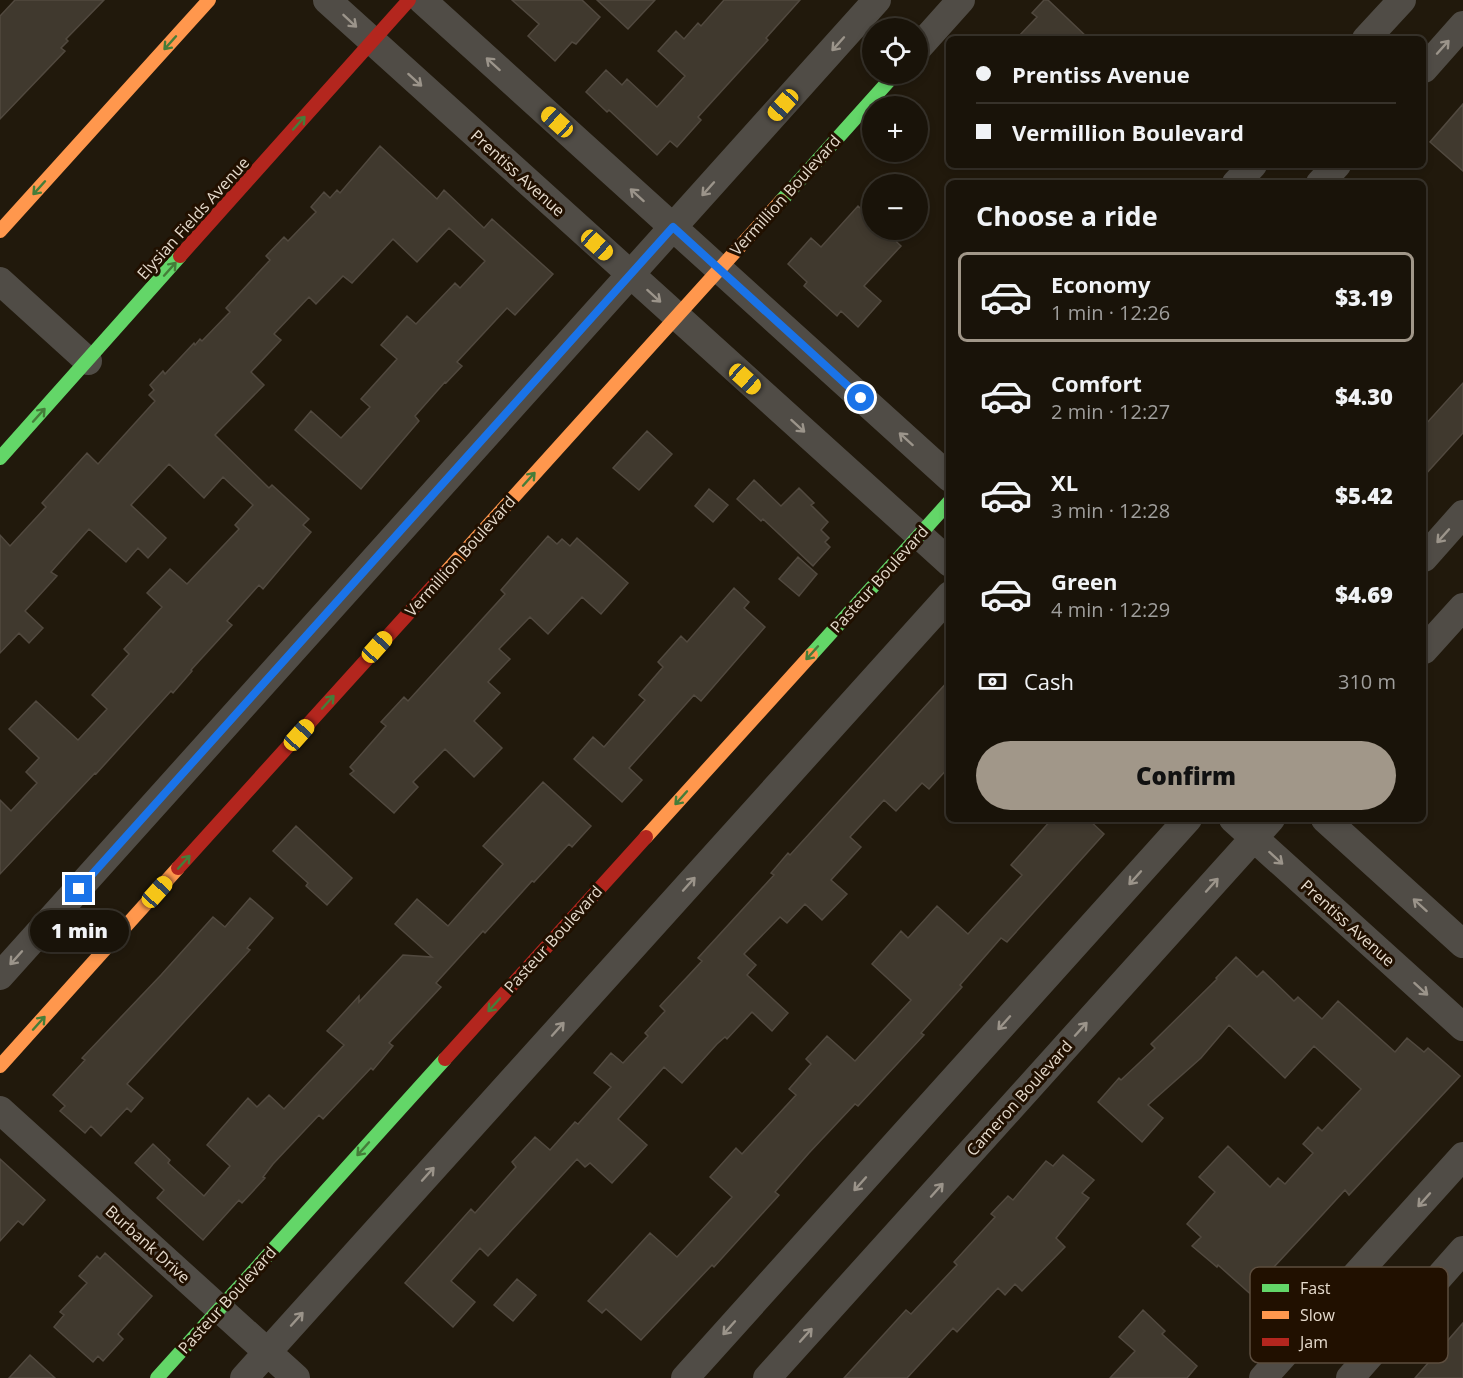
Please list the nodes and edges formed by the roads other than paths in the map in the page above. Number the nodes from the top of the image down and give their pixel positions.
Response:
1 (209, 0) edge
2 (327, 0) edge
3 (409, 0) edge
4 (422, 0) edge
5 (877, 0) edge
6 (961, 0) edge
7 (1402, 0) edge
8 (1463, 25) edge
9 (1369, 36) edge
10 (928, 37) edge
11 (372, 41) junction
12 (1426, 67) edge
13 (886, 84) edge
14 (1250, 168) edge
15 (1334, 168) edge
16 (1239, 180) edge
17 (1323, 180) edge
18 (673, 227) junction
19 (0, 231) edge
20 (719, 269) junction
21 (630, 275) junction
22 (0, 281) edge
23 (676, 316) junction
24 (88, 361) junction
25 (0, 458) edge
26 (946, 474) edge
27 (946, 505) edge
28 (1463, 514) edge
29 (918, 535) junction
30 (1426, 556) edge
31 (946, 560) edge
32 (946, 599) edge
33 (1463, 607) edge
34 (1426, 648) edge
35 (1185, 822) edge
36 (1242, 822) edge
37 (1328, 822) edge
38 (1263, 829) edge
39 (1463, 944) edge
40 (0, 976) edge
41 (1463, 1027) edge
42 (0, 1066) edge
43 (0, 1110) edge
44 (1463, 1156) edge
45 (1463, 1250) edge
46 (1363, 1267) edge
47 (1448, 1267) edge
48 (220, 1308) junction
49 (267, 1352) junction
50 (1277, 1363) edge
51 (1363, 1363) edge
52 (157, 1378) edge
53 (244, 1378) edge
54 (296, 1378) edge
55 (685, 1378) edge
56 (767, 1378) edge
57 (1263, 1378) edge
58 (1350, 1378) edge

1 -> 19 street
2 -> 11 street, Prentiss Avenue
3 - 11 street, Elysian Fields Avenue
18 -> 4 street
5 -> 18 street
6 - 10 street
7 - 9 street
12 -> 8 street
11 -> 21 street, Prentiss Avenue
24 -> 11 street, Elysian Fields Avenue
13 - 20 street, Vermillion Boulevard
14 - 16 street
15 - 17 street
18 - 20 street
18 - 21 street
20 - 23 street, Vermillion Boulevard
26 -> 20 street
21 -> 23 street, Prentiss Avenue
21 -> 40 street
22 - 24 street
23 -> 29 street, Prentiss Avenue
42 -> 23 street, Vermillion Boulevard
25 -> 24 street, Elysian Fields Avenue
27 - 29 street, Pasteur Boulevard
28 -> 30 street
29 - 31 street, Prentiss Avenue
29 -> 48 street, Pasteur Boulevard
49 -> 32 street
33 - 34 street
35 -> 55 street
36 - 38 street, Prentiss Avenue
39 -> 37 street
38 -> 41 street, Prentiss Avenue
56 -> 38 street, Cameron Boulevard
43 - 48 street, Burbank Drive
44 -> 46 street
45 - 47 street
48 - 49 street, Burbank Drive
48 - 52 street, Pasteur Boulevard
49 - 53 street
49 - 54 street, Burbank Drive
50 -> 57 street
51 - 58 street

